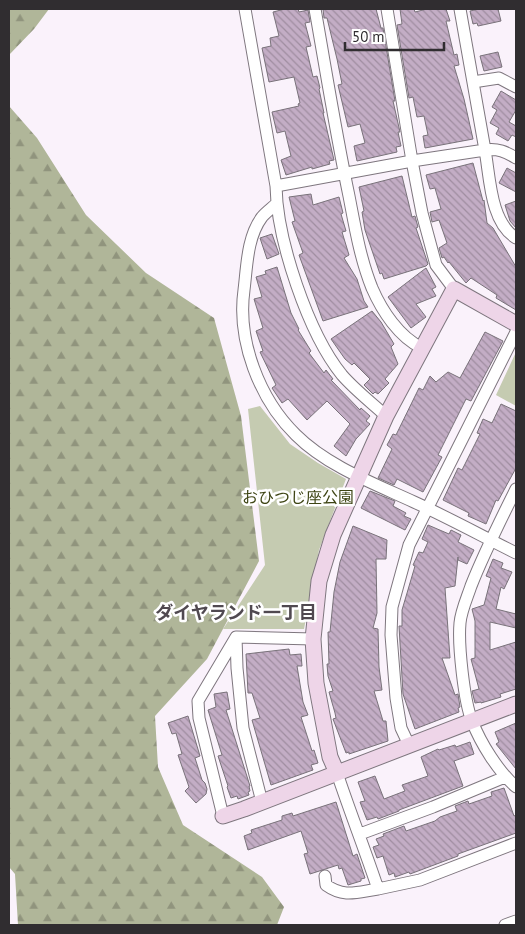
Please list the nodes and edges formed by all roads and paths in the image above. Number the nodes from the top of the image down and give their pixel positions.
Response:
1 (244, 9) edge
2 (315, 9) edge
3 (387, 9) edge
4 (460, 9) edge
5 (473, 82) junction
6 (516, 87) edge
7 (486, 150) junction
8 (516, 158) edge
9 (412, 161) junction
10 (344, 174) junction
11 (276, 186) junction
12 (276, 204) junction
13 (516, 238) edge
14 (454, 289) junction
15 (516, 324) edge
16 (516, 332) edge
17 (422, 348) junction
18 (386, 416) junction
19 (360, 477) junction
20 (516, 489) edge
21 (428, 508) junction
22 (490, 540) junction
23 (516, 553) edge
24 (236, 637) junction
25 (313, 639) junction
26 (516, 704) edge
27 (471, 720) junction
28 (409, 745) junction
29 (337, 773) junction
30 (505, 777) junction
31 (516, 787) edge
32 (262, 802) junction
33 (223, 816) joint
34 (360, 834) junction
35 (516, 843) edge
36 (325, 876) dead end
37 (378, 889) junction
38 (516, 921) edge
39 (505, 925) edge

1 - 11 street
2 - 10 street
3 - 9 street
4 - 5 street
5 - 6 street
5 - 7 street
7 - 8 street
7 - 9 street
7 - 13 street
9 - 10 street
9 - 14 street
10 - 11 street
10 - 17 street
11 - 12 street
12 - 18 street
12 - 19 street
14 - 15 street
14 - 17 street
16 - 21 street
17 - 18 street
18 - 19 street
19 - 21 street
19 - 25 street
20 - 22 street
21 - 22 street
21 - 28 street
22 - 23 street
22 - 27 street
24 - 25 street
24 - 32 street
24 - 33 street
25 - 29 street
26 - 27 street
27 - 28 street
27 - 30 street
28 - 29 street
29 - 32 street
29 - 34 street
30 - 31 street
30 - 34 street
32 - 33 street
34 - 37 street
35 - 37 street
36 - 37 street
38 - 39 street

